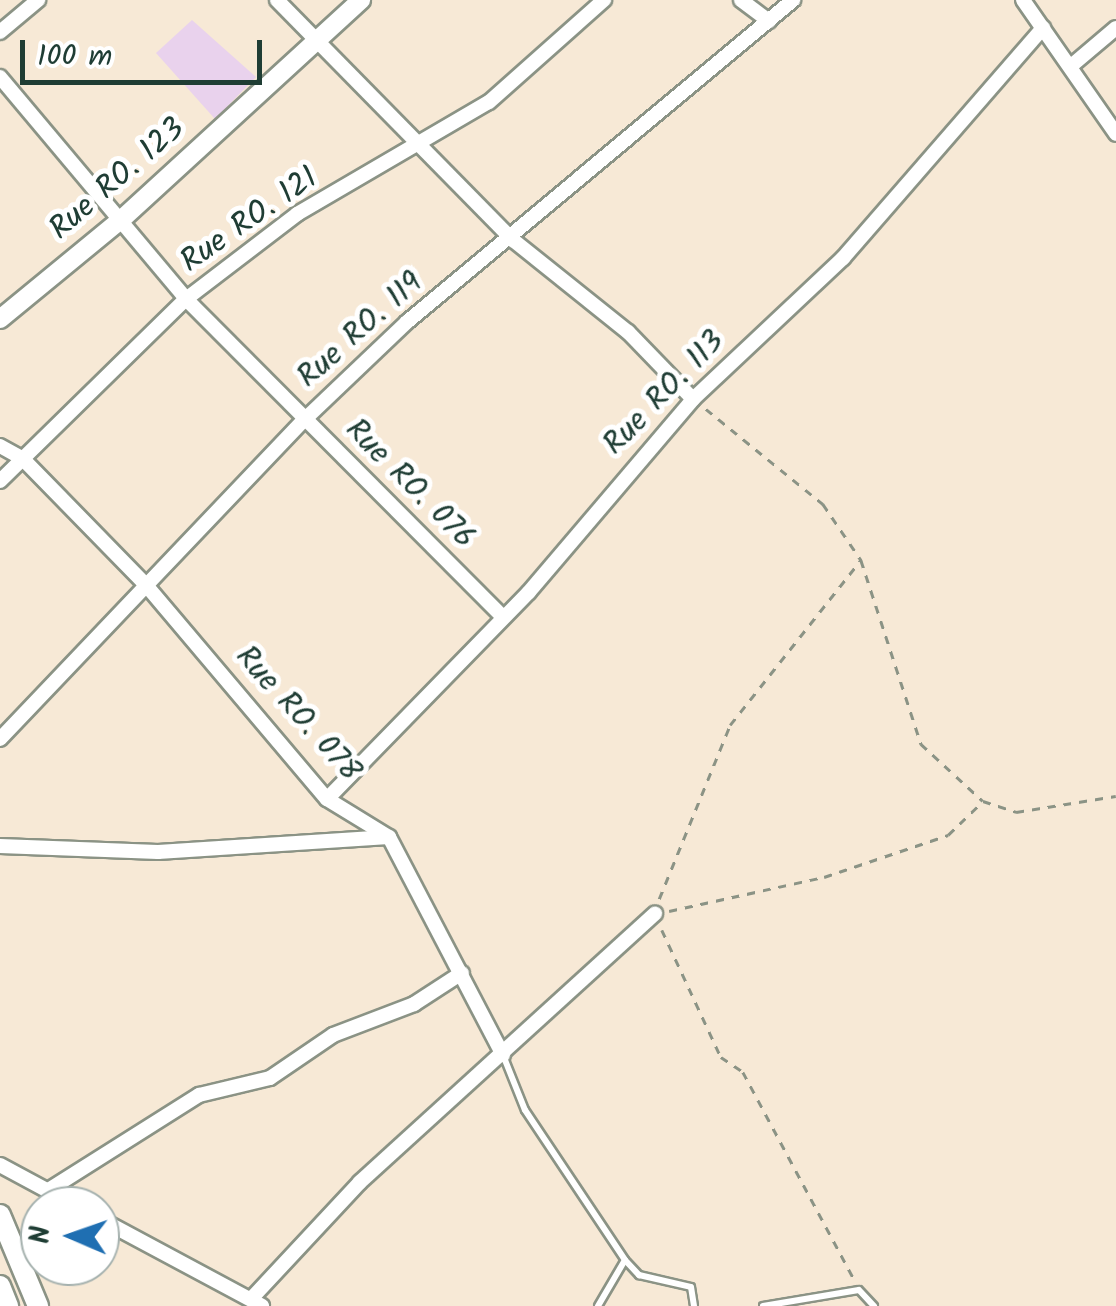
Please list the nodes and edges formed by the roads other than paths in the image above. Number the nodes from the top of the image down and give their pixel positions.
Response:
1 (38, 0) edge
2 (277, 0) edge
3 (361, 0) edge
4 (604, 0) edge
5 (741, 0) edge
6 (794, 0) edge
7 (1022, 0) edge
8 (769, 20) junction
9 (1043, 28) junction
10 (1116, 28) edge
11 (0, 32) edge
12 (318, 43) junction
13 (1070, 66) junction
14 (0, 77) edge
15 (1116, 134) edge
16 (420, 147) junction
17 (123, 218) junction
18 (513, 240) junction
19 (186, 299) junction
20 (0, 319) edge
21 (693, 399) junction
22 (304, 420) junction
23 (0, 446) edge
24 (22, 458) junction
25 (0, 481) edge
26 (146, 585) junction
27 (502, 616) junction
28 (0, 739) edge
29 (328, 799) junction
30 (390, 837) junction
31 (0, 846) edge
32 (654, 914) road end
33 (462, 973) junction
34 (503, 1055) junction
35 (0, 1165) edge
36 (38, 1186) edge
37 (55, 1186) edge
38 (0, 1215) edge
39 (120, 1230) edge
40 (625, 1260) junction
41 (0, 1286) edge
42 (257, 1303) edge
43 (8, 1306) edge
44 (38, 1306) edge
45 (598, 1306) edge
46 (694, 1306) edge
47 (763, 1306) edge
48 (874, 1306) edge

1 - 11 street
2 - 12 street
3 - 12 street, Rue RO. 123
4 - 16 street, Rue RO. 121
5 - 8 street
6 - 8 street, Rue RO. 119
7 - 9 street
8 - 18 street, Rue RO. 119
9 - 13 street
9 - 21 street, Rue RO. 113
10 - 13 street
12 - 16 street
12 - 17 street, Rue RO. 123
13 - 15 street
14 - 17 street, Rue RO. 076
16 - 18 street
16 - 19 street, Rue RO. 121
17 - 19 street, Rue RO. 076
17 - 20 street, Rue RO. 123
18 - 21 street
18 - 22 street, Rue RO. 119
19 - 22 street, Rue RO. 076
19 - 24 street, Rue RO. 121
21 - 27 street, Rue RO. 113
22 - 26 street, Rue RO. 119
22 - 27 street, Rue RO. 076
23 - 24 street, Rue RO. 078
24 - 25 street, Rue RO. 121
24 - 26 street, Rue RO. 078
26 - 28 street, Rue RO. 119
26 - 29 street, Rue RO. 078
27 - 29 street, Rue RO. 113
29 - 30 street, Rue RO. 078
30 - 31 street
30 - 33 street
32 - 34 street
33 - 34 street
33 - 37 street
34 - 40 lane
34 - 42 street
35 - 36 street
38 - 44 main road
39 - 42 street
40 - 45 lane
40 - 46 lane
41 - 43 main road
47 - 48 lane

